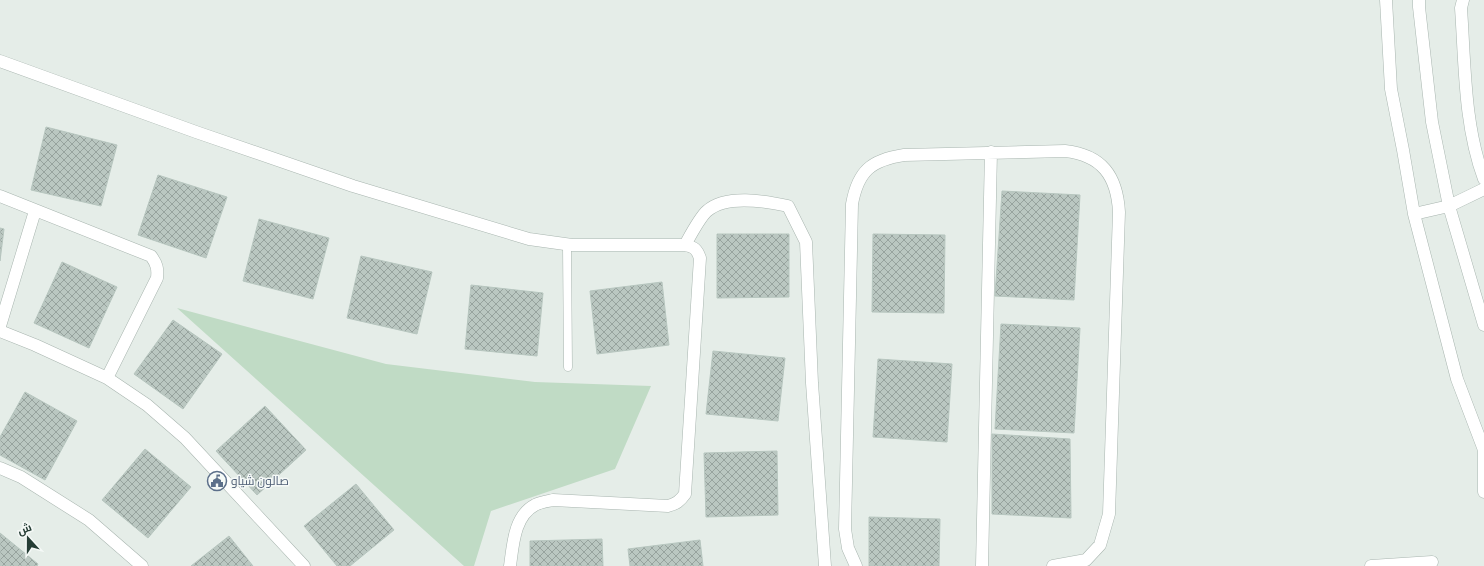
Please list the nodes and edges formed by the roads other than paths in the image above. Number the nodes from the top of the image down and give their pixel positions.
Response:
1 (1386, 0) edge
2 (1419, 0) edge
3 (1463, 0) edge
4 (0, 61) edge
5 (991, 152) junction
6 (1484, 179) edge
7 (1484, 188) edge
8 (0, 196) edge
9 (1449, 206) junction
10 (35, 211) junction
11 (1414, 214) junction
12 (567, 245) junction
13 (686, 245) junction
14 (1484, 325) edge
15 (0, 326) edge
16 (0, 331) edge
17 (568, 367) dead end
18 (107, 378) junction
19 (1484, 450) edge
20 (0, 468) edge
21 (1484, 492) edge
22 (1432, 562) dead end
23 (142, 566) edge
24 (304, 566) edge
25 (510, 566) edge
26 (825, 566) edge
27 (856, 566) edge
28 (982, 566) edge
29 (1052, 566) edge
30 (1371, 566) edge

1 - 11 street
2 - 9 street
3 - 6 street
4 - 12 street
5 - 27 street
5 - 28 street
5 - 29 street
7 - 9 street
8 - 10 street
9 - 11 street
9 - 14 street
10 - 15 street
10 - 18 street
11 - 19 street
12 - 13 street
12 - 17 lane
13 - 25 street
13 - 26 street
16 - 18 street
18 - 24 street
19 - 21 street
20 - 23 street
22 - 30 street

